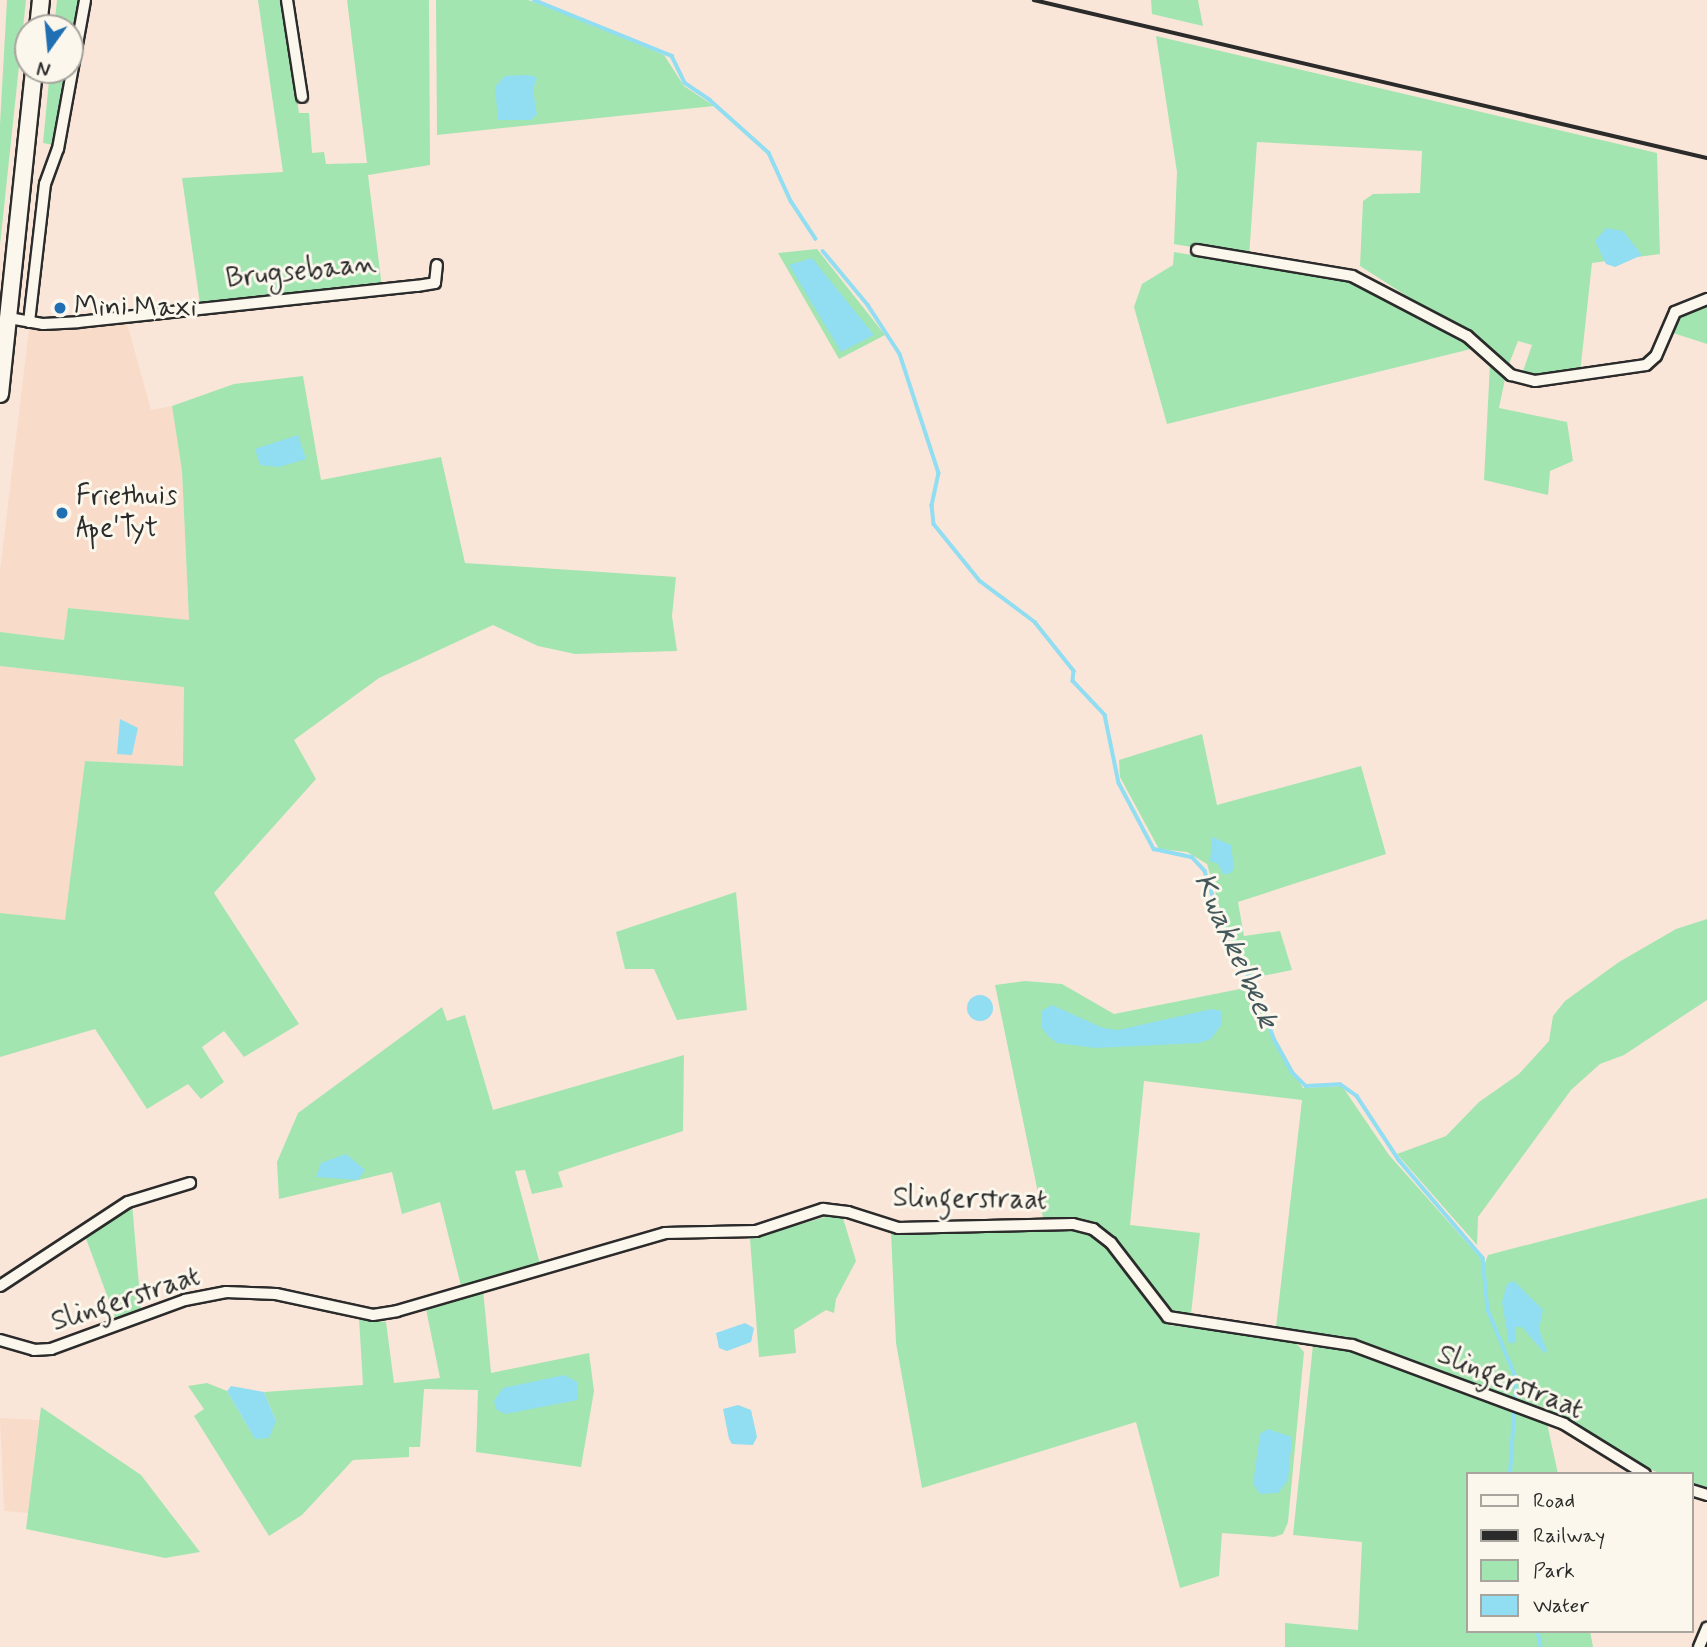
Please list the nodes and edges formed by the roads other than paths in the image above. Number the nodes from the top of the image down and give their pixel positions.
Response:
1 (85, 0) edge
2 (287, 0) edge
3 (33, 84) edge
4 (302, 97) dead end
5 (1198, 250) dead end
6 (437, 265) dead end
7 (1707, 299) edge
8 (9, 318) junction
9 (29, 321) junction
10 (0, 394) edge
11 (190, 1183) dead end
12 (0, 1286) edge
13 (0, 1340) edge
14 (1642, 1472) edge
15 (1707, 1628) edge
16 (1699, 1647) edge

1 - 9 street
2 - 4 street
3 - 8 main road
5 - 7 street
6 - 9 street, Brugsebaan
8 - 9 street, Brugsebaan
8 - 10 main road
11 - 12 street
13 - 14 street, Slingerstraat
15 - 16 street

